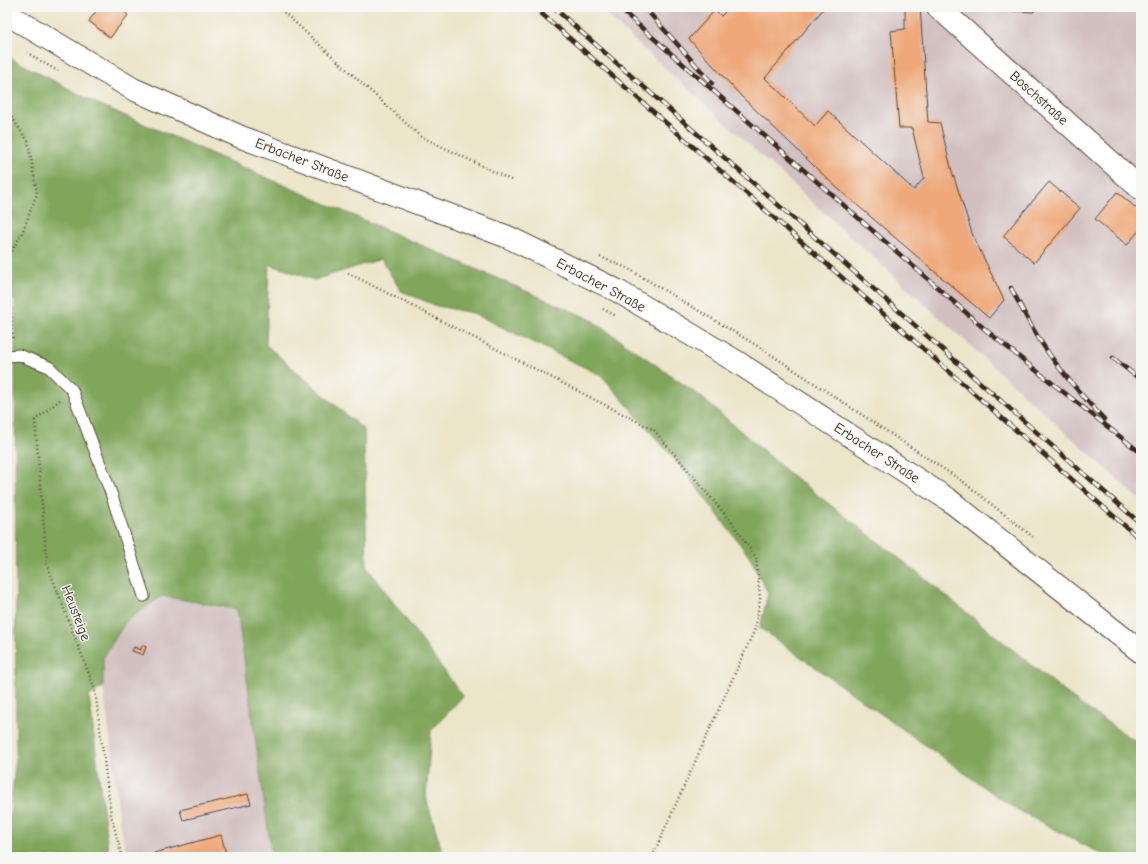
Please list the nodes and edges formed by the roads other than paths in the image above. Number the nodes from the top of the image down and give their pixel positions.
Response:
1 (938, 7) edge
2 (7, 14) edge
3 (1141, 189) edge
4 (7, 356) edge
5 (144, 596) dead end
6 (1141, 652) edge

1 - 3 main road, Boschstraße
2 - 6 main road, Erbacher Straße
4 - 5 lane

